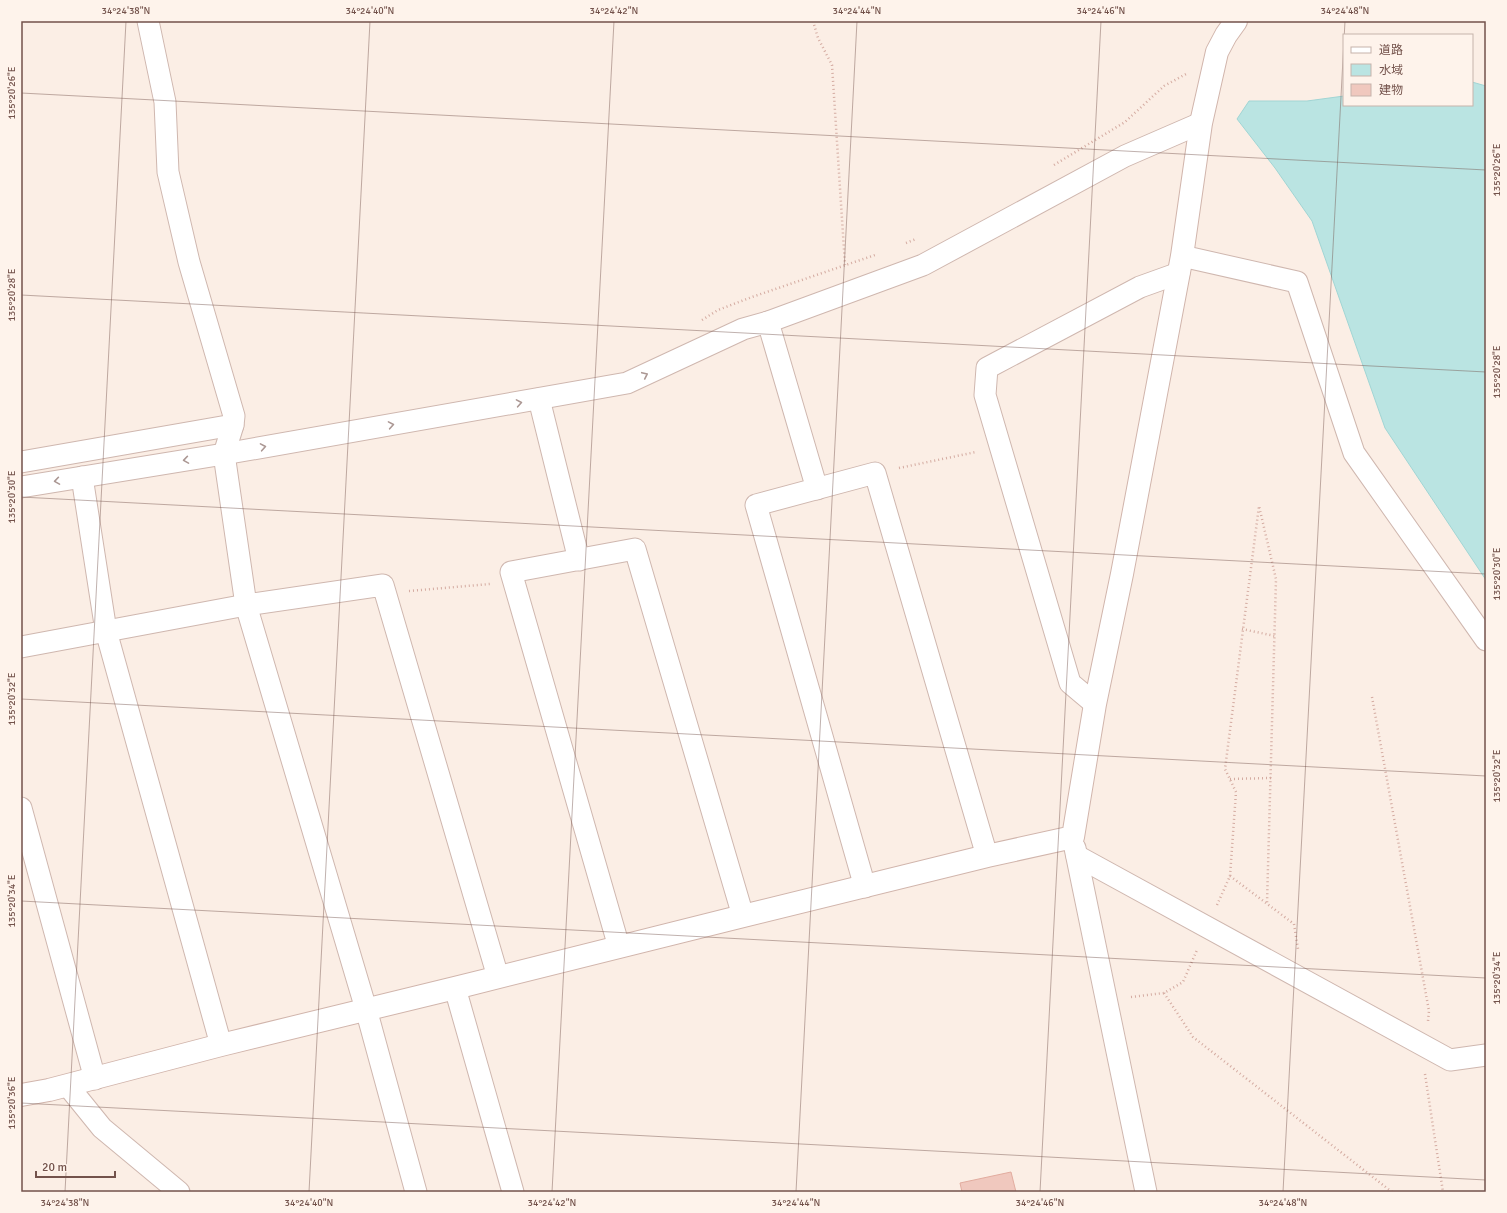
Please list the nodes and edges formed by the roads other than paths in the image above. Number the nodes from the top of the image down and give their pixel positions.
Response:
1 (148, 21) edge
2 (1236, 21) edge
3 (1201, 122) junction
4 (1180, 265) junction
5 (768, 322) junction
6 (539, 399) junction
7 (233, 425) junction
8 (224, 454) junction
9 (21, 462) edge
10 (82, 477) junction
11 (21, 487) edge
12 (817, 489) junction
13 (579, 560) junction
14 (246, 605) junction
15 (106, 631) junction
16 (1486, 640) edge
17 (21, 647) edge
18 (1095, 704) junction
19 (21, 808) edge
20 (1075, 847) junction
21 (987, 856) junction
22 (865, 887) junction
23 (743, 916) junction
24 (619, 947) junction
25 (498, 977) junction
26 (455, 988) junction
27 (366, 1009) junction
28 (221, 1045) junction
29 (1486, 1055) edge
30 (95, 1079) junction
31 (68, 1086) junction
32 (21, 1094) edge
33 (179, 1192) edge
34 (416, 1192) edge
35 (514, 1192) edge
36 (1146, 1192) edge

1 - 7 street
2 - 3 street
3 - 4 street
3 - 5 street
4 - 16 street
4 - 18 street
4 - 18 street
6 -> 5 street
5 - 12 street
8 -> 6 street
6 - 13 street
7 - 8 street
7 - 9 street
8 -> 10 street
8 - 14 street
10 -> 11 street
10 - 15 street
12 - 21 street
12 - 22 street
13 - 23 street
13 - 24 street
14 - 15 street
14 - 25 street
14 - 27 street
15 - 17 street
15 - 28 street
18 - 20 street
19 - 30 street
20 - 21 street
20 - 29 street
20 - 36 street
21 - 22 street
22 - 23 street
23 - 24 street
24 - 25 street
25 - 26 street
26 - 27 street
26 - 35 street
27 - 28 street
27 - 34 street
28 - 30 street
30 - 31 street
31 - 32 street
31 - 33 street

